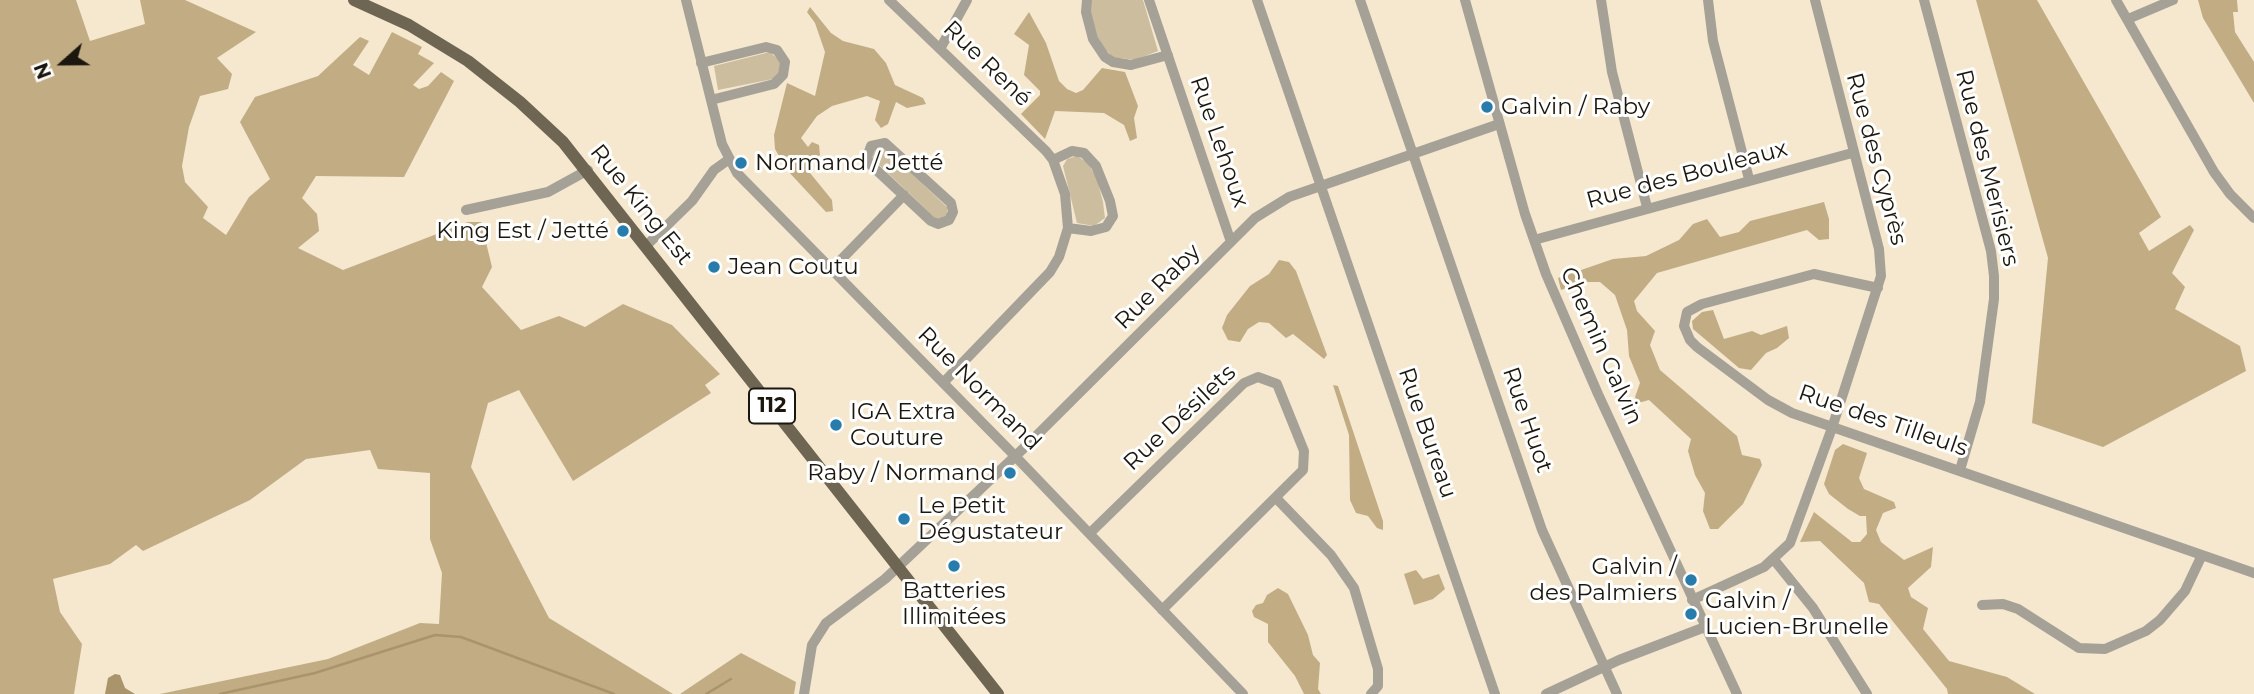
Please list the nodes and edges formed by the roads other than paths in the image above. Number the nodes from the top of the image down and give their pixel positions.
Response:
1 (354, 0) edge
2 (686, 0) edge
3 (889, 0) edge
4 (967, 0) edge
5 (1087, 0) edge
6 (1149, 0) edge
7 (1257, 0) edge
8 (1360, 0) edge
9 (1465, 0) edge
10 (1601, 0) edge
11 (1708, 0) edge
12 (1815, 0) edge
13 (1924, 0) edge
14 (2116, 0) edge
15 (2173, 0) edge
16 (2128, 19) junction
17 (940, 49) junction
18 (1168, 55) junction
19 (701, 63) junction
20 (711, 100) junction
21 (1499, 124) junction
22 (1413, 153) junction
23 (1852, 153) junction
24 (728, 160) junction
25 (1054, 160) junction
26 (588, 170) junction
27 (1749, 179) junction
28 (1320, 185) junction
29 (904, 195) junction
30 (1647, 207) junction
31 (466, 210) dead end
32 (2254, 218) edge
33 (1068, 228) junction
34 (1534, 240) junction
35 (1231, 242) junction
36 (647, 245) junction
37 (831, 270) junction
38 (1878, 288) junction
39 (943, 383) junction
40 (1832, 428) junction
41 (1015, 456) junction
42 (1960, 470) junction
43 (1277, 499) junction
44 (1090, 533) junction
45 (2202, 555) junction
46 (1775, 561) junction
47 (899, 565) junction
48 (2254, 573) edge
49 (1692, 600) junction
50 (1982, 605) dead end
51 (1162, 610) junction
52 (1705, 627) junction
53 (1606, 666) junction
54 (804, 694) edge
55 (998, 694) edge
56 (1243, 694) edge
57 (1371, 694) edge
58 (1495, 694) edge
59 (1546, 694) edge
60 (1617, 694) edge
61 (1737, 694) edge
62 (1867, 694) edge

1 - 26 main road, Rue King Est / 112
2 - 19 street, Rue Normand
3 - 17 street, Rue René
4 - 17 street
5 - 18 street, Rue Lehoux
6 - 18 street, Rue Lehoux
7 - 28 street, Rue Bureau
8 - 22 street, Rue Huot
9 - 21 street, Chemin Galvin
10 - 30 street
11 - 27 street
12 - 23 street, Rue des Cyprès
13 - 42 street, Rue des Merisiers
14 - 16 street
15 - 16 street
16 - 32 street
17 - 25 street, Rue René
18 - 35 street, Rue Lehoux
19 - 20 street, Rue Normand
19 - 20 street
20 - 24 street, Rue Normand
21 - 22 street, Rue Raby
21 - 34 street, Chemin Galvin
22 - 28 street, Rue Raby
22 - 53 street, Rue Huot
23 - 27 street, Rue des Bouleaux
23 - 38 street, Rue des Cyprès
24 - 36 street
24 - 37 street, Rue Normand
25 - 33 street, Rue René
25 - 33 street
26 - 31 street
26 - 36 main road, Rue King Est / 112
27 - 30 street, Rue des Bouleaux
28 - 35 street, Rue Raby
28 - 58 street, Rue Bureau
29 - 29 street
29 - 37 street
30 - 34 street, Rue des Bouleaux
33 - 39 street, Rue René
34 - 49 street, Chemin Galvin
35 - 41 street, Rue Raby
36 - 47 main road, Rue King Est / 112
37 - 39 street, Rue Normand
38 - 40 street, Rue des Cyprès
38 - 40 street, Rue des Tilleuls
39 - 41 street, Rue Normand
40 - 42 street, Rue des Tilleuls
40 - 46 street, Rue des Cyprès
41 - 44 street, Rue Normand
41 - 47 street, Rue Raby
42 - 45 street, Rue des Tilleuls
43 - 44 street, Rue Désilets
43 - 51 street, Rue Désilets
43 - 57 street
44 - 51 street, Rue Normand
45 - 48 street, Rue des Tilleuls
45 - 50 street
46 - 49 street
46 - 62 street
47 - 54 street, Rue Raby
47 - 55 main road, Rue King Est / 112
49 - 52 street, Chemin Galvin
51 - 56 street, Rue Normand
52 - 53 street
52 - 61 street, Chemin Galvin
53 - 59 street
53 - 60 street, Rue Huot

